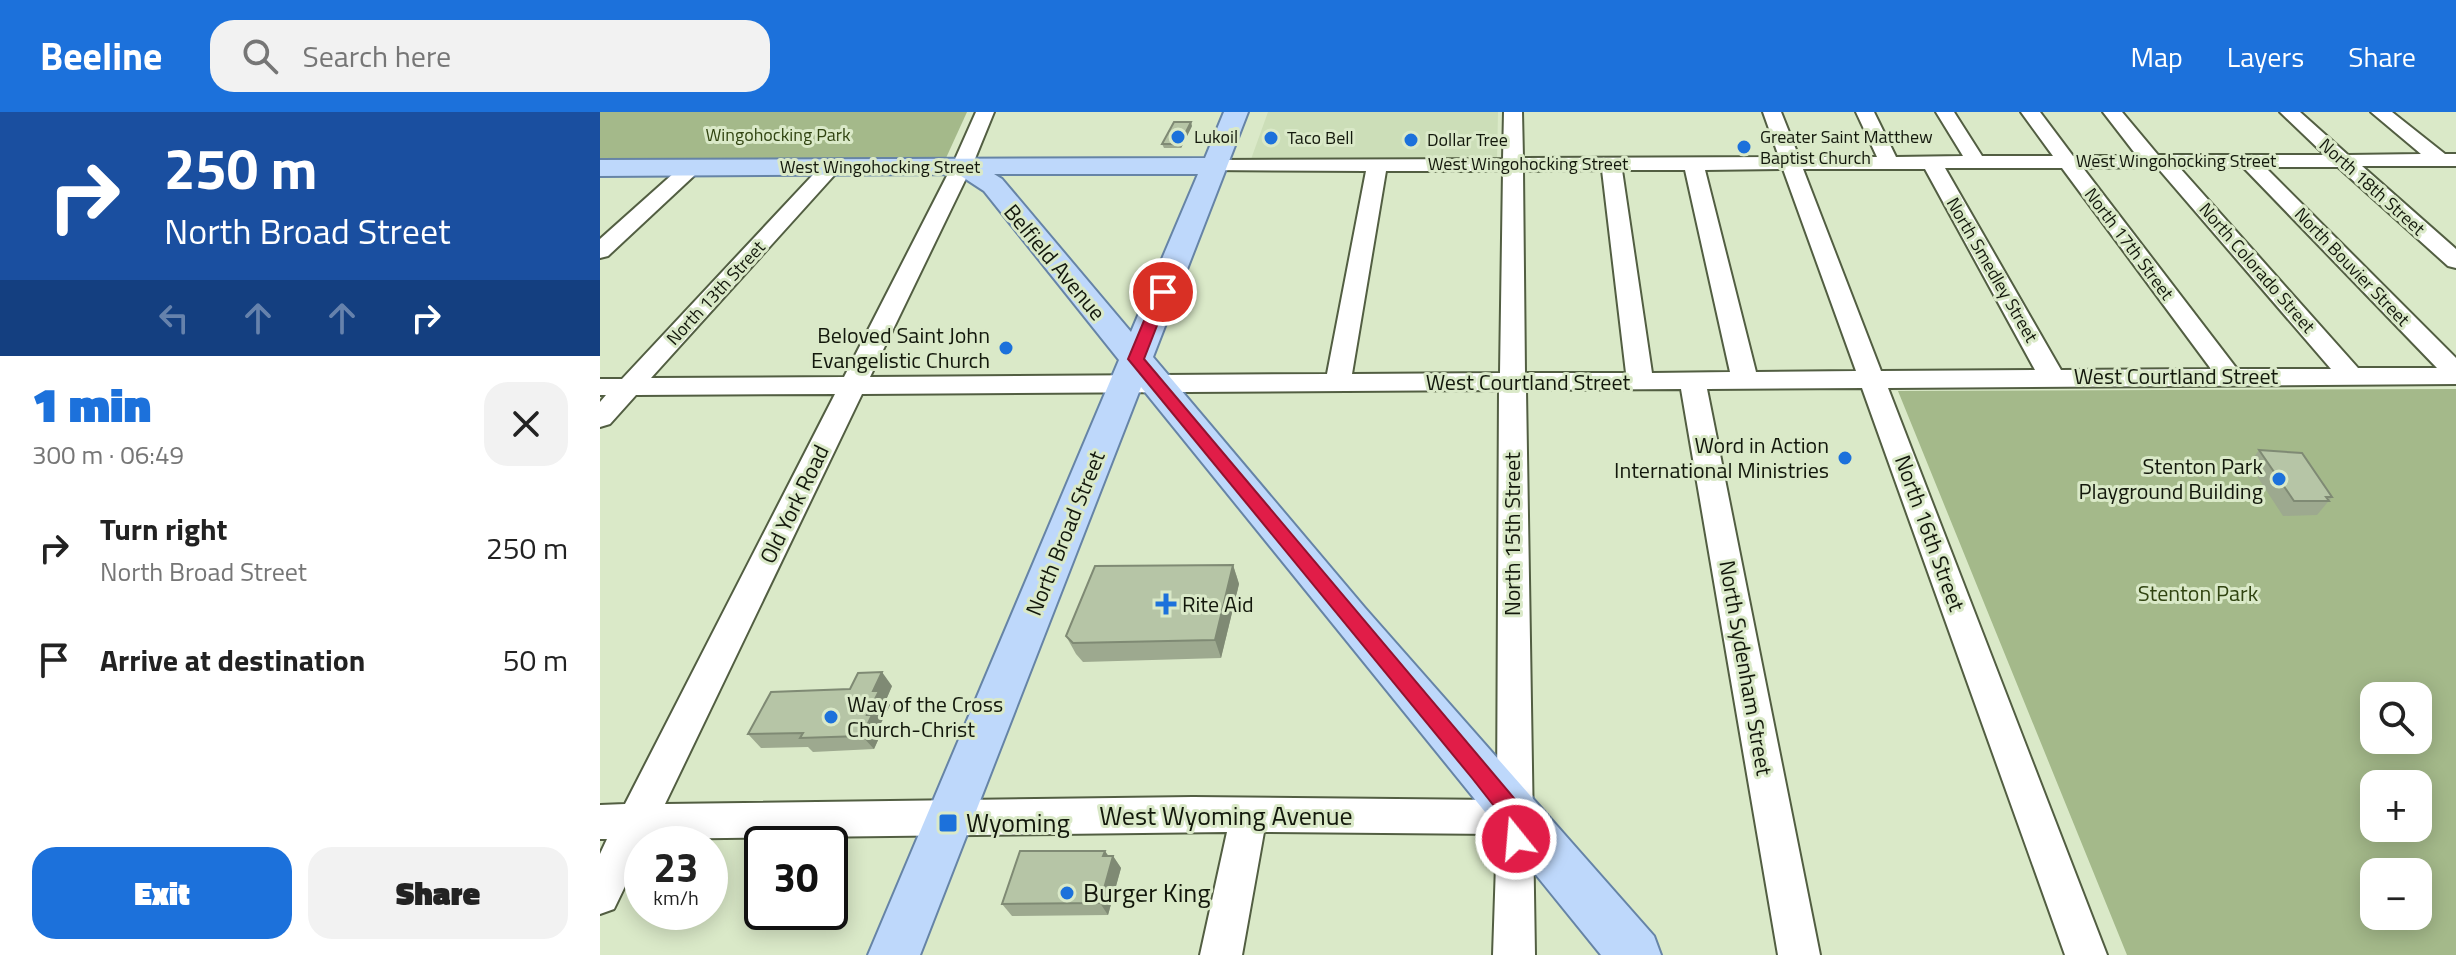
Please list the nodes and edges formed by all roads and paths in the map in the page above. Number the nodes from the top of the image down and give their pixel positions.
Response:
1 (985, 112) edge
2 (1236, 112) edge
3 (1513, 112) edge
4 (1772, 112) edge
5 (1865, 112) edge
6 (1945, 112) edge
7 (2030, 112) edge
8 (2112, 112) edge
9 (2289, 112) edge
10 (2380, 112) edge
11 (2448, 160) edge
12 (2248, 161) junction
13 (2343, 161) junction
14 (1889, 162) junction
15 (1931, 162) junction
16 (1976, 162) junction
17 (2067, 162) junction
18 (2158, 162) junction
19 (1611, 163) junction
20 (1693, 163) junction
21 (1791, 163) junction
22 (1377, 164) junction
23 (1512, 164) junction
24 (962, 166) junction
25 (1214, 166) junction
26 (831, 167) junction
27 (600, 168) edge
28 (691, 168) junction
29 (600, 251) edge
30 (2456, 261) edge
31 (2350, 375) junction
32 (2456, 375) edge
33 (1139, 376) junction
34 (2229, 376) junction
35 (2052, 377) junction
36 (1874, 380) junction
37 (1640, 381) junction
38 (1693, 381) junction
39 (1745, 381) junction
40 (1511, 382) junction
41 (1338, 383) junction
42 (853, 386) junction
43 (600, 387) edge
44 (628, 387) junction
45 (600, 418) edge
46 (1249, 814) junction
47 (1516, 817) junction
48 (950, 819) junction
49 (639, 821) junction
50 (600, 822) edge
51 (600, 895) edge
52 (894, 955) edge
53 (1221, 955) edge
54 (1514, 955) edge
55 (1635, 955) edge
56 (1799, 955) edge
57 (2086, 955) edge

1 - 24 street, Old York Road
2 - 25 main road, North Broad Street
3 - 23 street, North 15th Street
4 - 21 street, North 16th Street
5 - 14 street
6 - 16 street
7 - 17 street, North 17th Street
8 - 18 street, North Colorado Street
9 - 13 street, North 18th Street
10 - 11 street
11 - 13 street, West Wingohocking Street
12 - 13 street, West Wingohocking Street
12 - 18 street, West Wingohocking Street
12 - 32 street, North Bouvier Street
13 - 30 street, North 18th Street
14 - 15 street, West Wingohocking Street
14 - 21 street, West Wingohocking Street
15 - 16 street, West Wingohocking Street
15 - 35 street, North Smedley Street
16 - 17 street, West Wingohocking Street
17 - 18 street, West Wingohocking Street
17 - 34 street, North 17th Street
18 - 31 street, North Colorado Street
19 - 20 street, West Wingohocking Street
19 - 23 street, West Wingohocking Street
19 - 37 street
20 - 21 street, West Wingohocking Street
20 - 39 street
21 - 36 street, North 16th Street
22 - 23 street, West Wingohocking Street
22 - 25 street, West Wingohocking Street
22 - 41 street
23 - 40 street, North 15th Street
24 - 25 main road, West Wingohocking Street
24 - 26 main road, West Wingohocking Street
24 - 33 main road, Belfield Avenue
24 - 42 street, Old York Road
25 - 33 main road, North Broad Street
26 - 28 main road, West Wingohocking Street
26 - 44 street, North 13th Street
27 - 28 main road, West Wingohocking Street
28 - 29 street
31 - 32 street, West Courtland Street
31 - 34 street, West Courtland Street
33 - 41 street, West Courtland Street
33 - 42 street, West Courtland Street
33 - 47 main road, Belfield Avenue
33 - 48 main road, North Broad Street
34 - 35 street, West Courtland Street
35 - 36 street, West Courtland Street
36 - 39 street, West Courtland Street
36 - 57 street, North 16th Street
37 - 38 street, West Courtland Street
37 - 40 street, West Courtland Street
38 - 39 street, West Courtland Street
38 - 56 street, North Sydenham Street
40 - 41 street, West Courtland Street
40 - 47 street, North 15th Street
42 - 44 street, West Courtland Street
42 - 49 street, Old York Road
43 - 44 street, West Courtland Street
44 - 45 street, North 13th Street
46 - 47 street, West Wyoming Avenue
46 - 48 street, West Wyoming Avenue
46 - 53 street
47 - 54 street, North 15th Street
47 - 55 main road, Belfield Avenue
48 - 49 street, West Wyoming Avenue
48 - 52 main road, North Broad Street
49 - 50 street, West Wyoming Avenue
49 - 51 street, Old York Road

